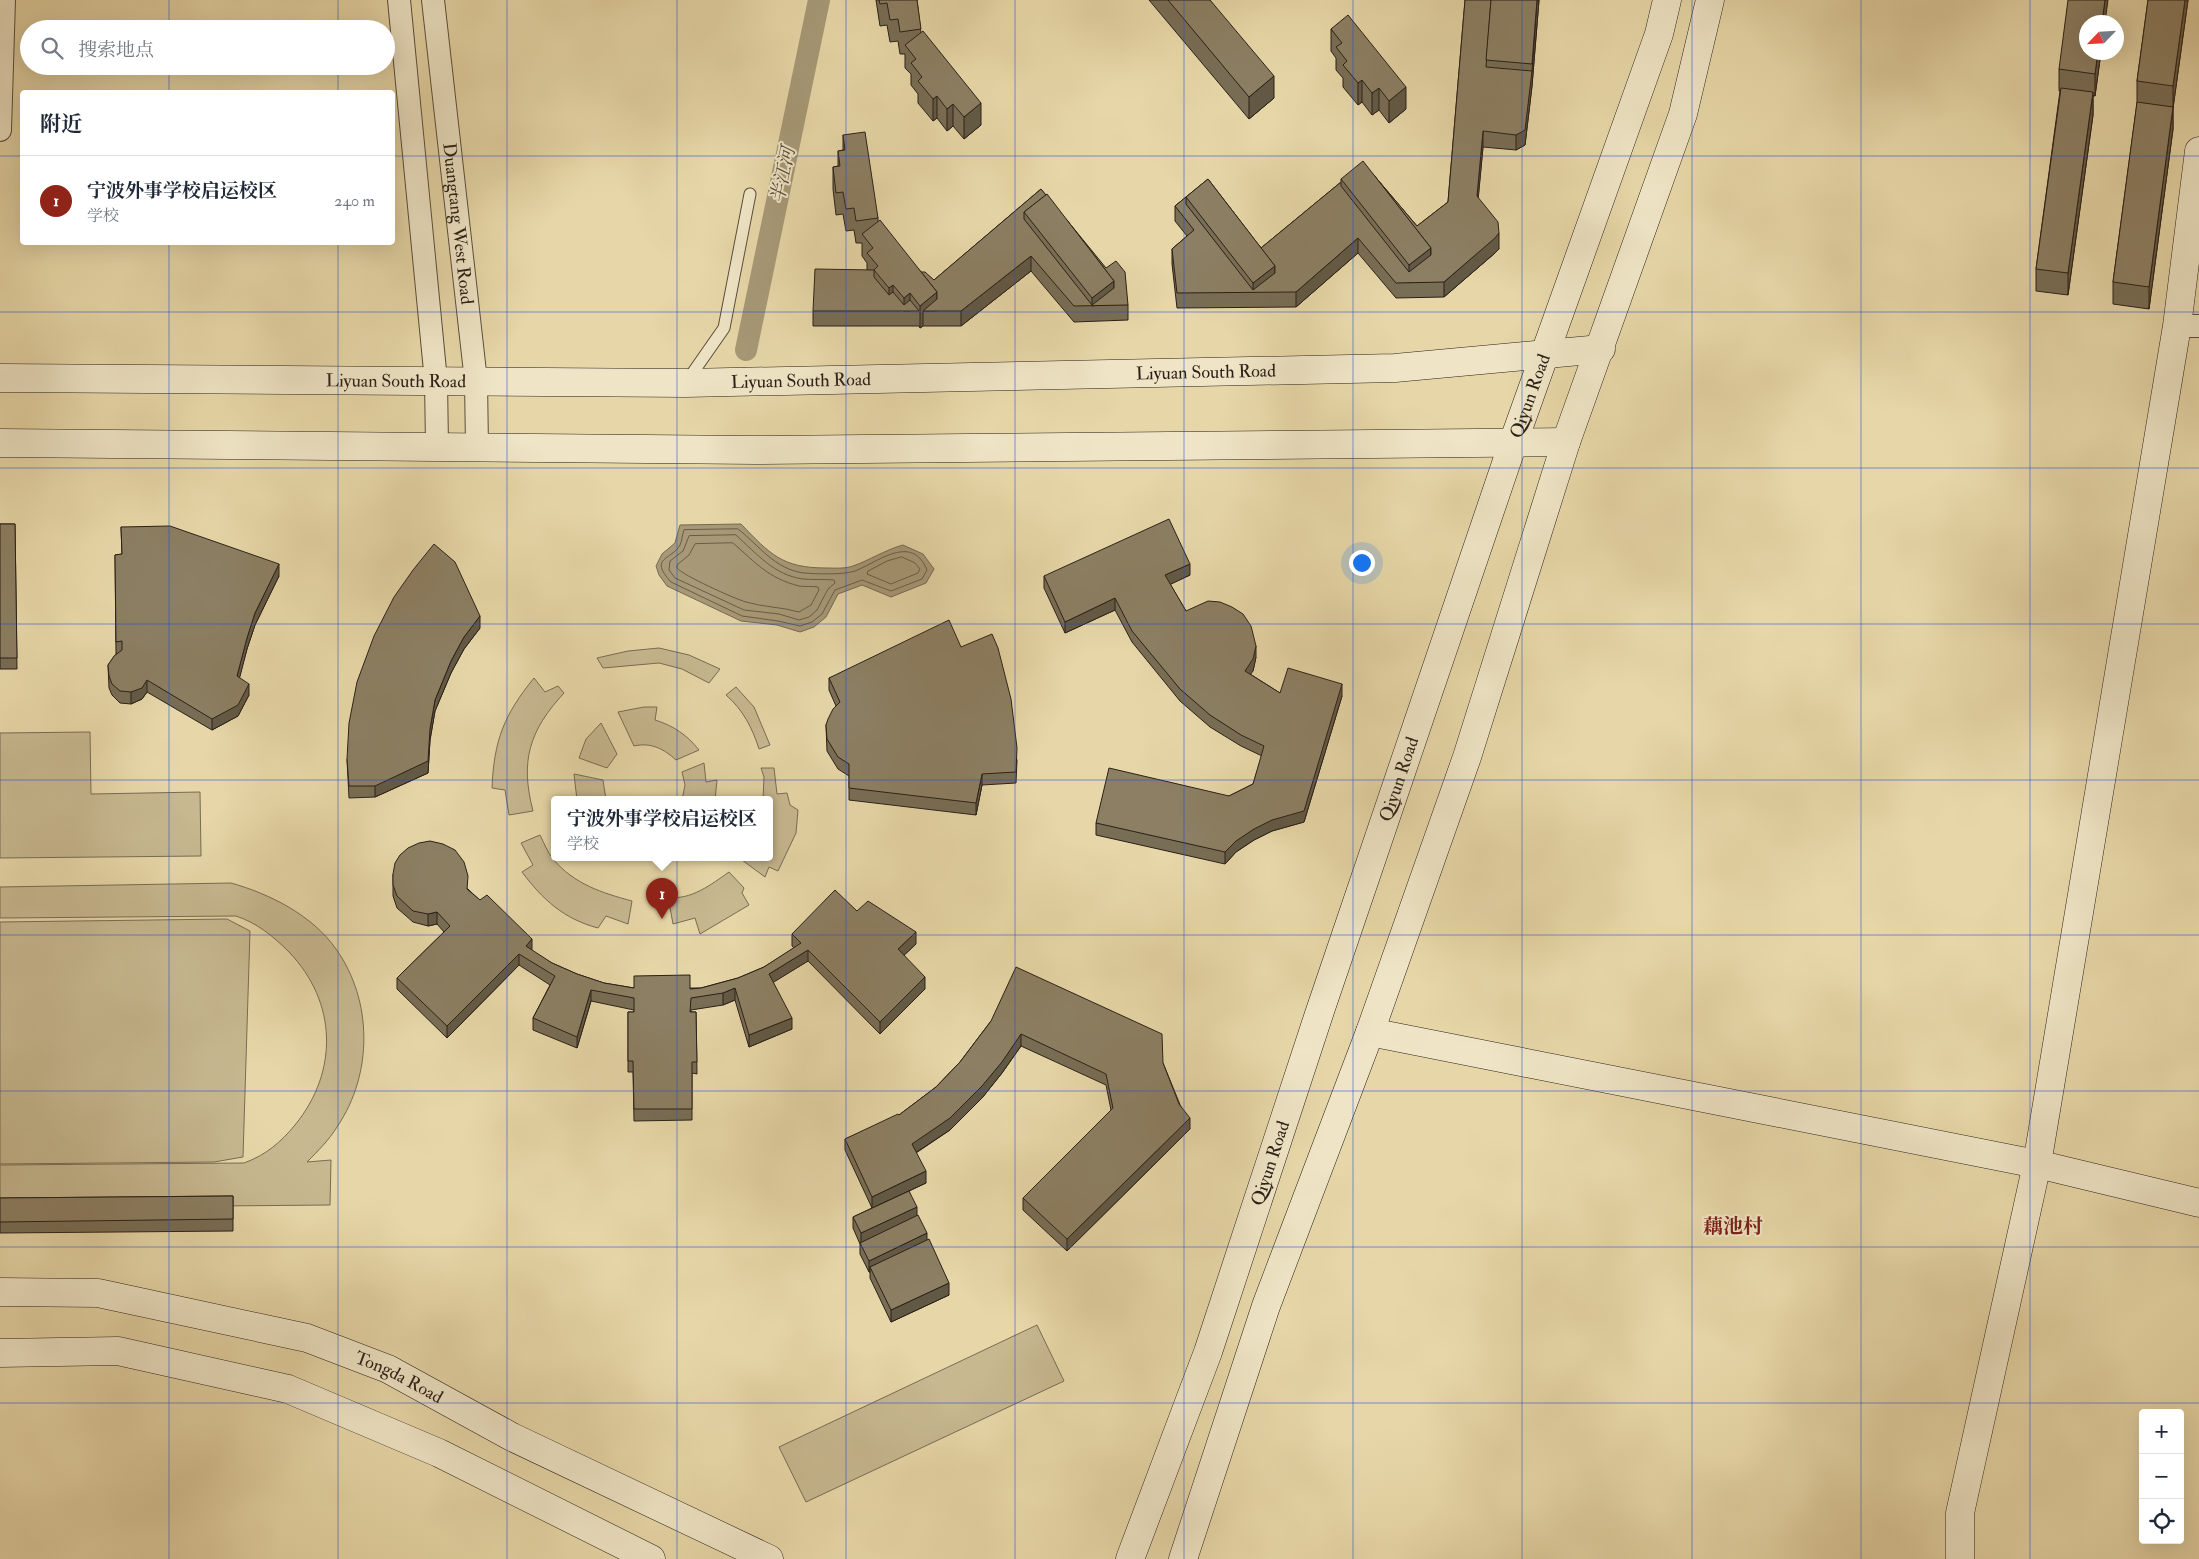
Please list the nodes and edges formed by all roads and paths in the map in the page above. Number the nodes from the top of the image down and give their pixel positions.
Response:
1 (4, 0) edge
2 (399, 0) edge
3 (433, 0) edge
4 (1667, 0) edge
5 (1710, 0) edge
6 (0, 130) edge
7 (2199, 151) edge
8 (750, 194) dead end
9 (2188, 326) edge
10 (1601, 349) junction
11 (1543, 356) junction
12 (0, 378) edge
13 (436, 381) junction
14 (476, 381) junction
15 (686, 383) junction
16 (1566, 442) junction
17 (0, 443) edge
18 (1513, 443) junction
19 (437, 446) junction
20 (477, 447) junction
21 (1370, 1032) junction
22 (2037, 1164) junction
23 (2199, 1203) edge
24 (0, 1292) edge
25 (0, 1353) edge
26 (651, 1559) edge
27 (769, 1559) edge
28 (1130, 1559) edge
29 (1183, 1559) edge
30 (1960, 1559) edge

1 - 6 street
2 - 13 street, Duangtang West Road
3 - 14 street, Duangtang West Road
4 - 11 main road, Qiyun Road
5 - 10 main road
7 - 9 main road
8 - 15 lane
9 - 22 main road
10 - 11 main road, Liyuan South Road
10 - 16 main road
11 - 15 main road, Liyuan South Road
11 - 18 main road, Qiyun Road
12 - 13 main road, Liyuan South Road
13 - 14 main road, Liyuan South Road
13 - 19 street, Duangtang West Road
14 - 15 main road, Liyuan South Road
14 - 20 street, Duangtang West Road
16 - 18 main road
16 - 21 main road
17 - 19 main road
18 - 20 main road
18 - 28 main road, Qiyun Road
19 - 20 main road
21 - 22 main road
21 - 29 main road
22 - 23 main road
22 - 30 main road
24 - 27 main road, Tongda Road
25 - 26 main road

